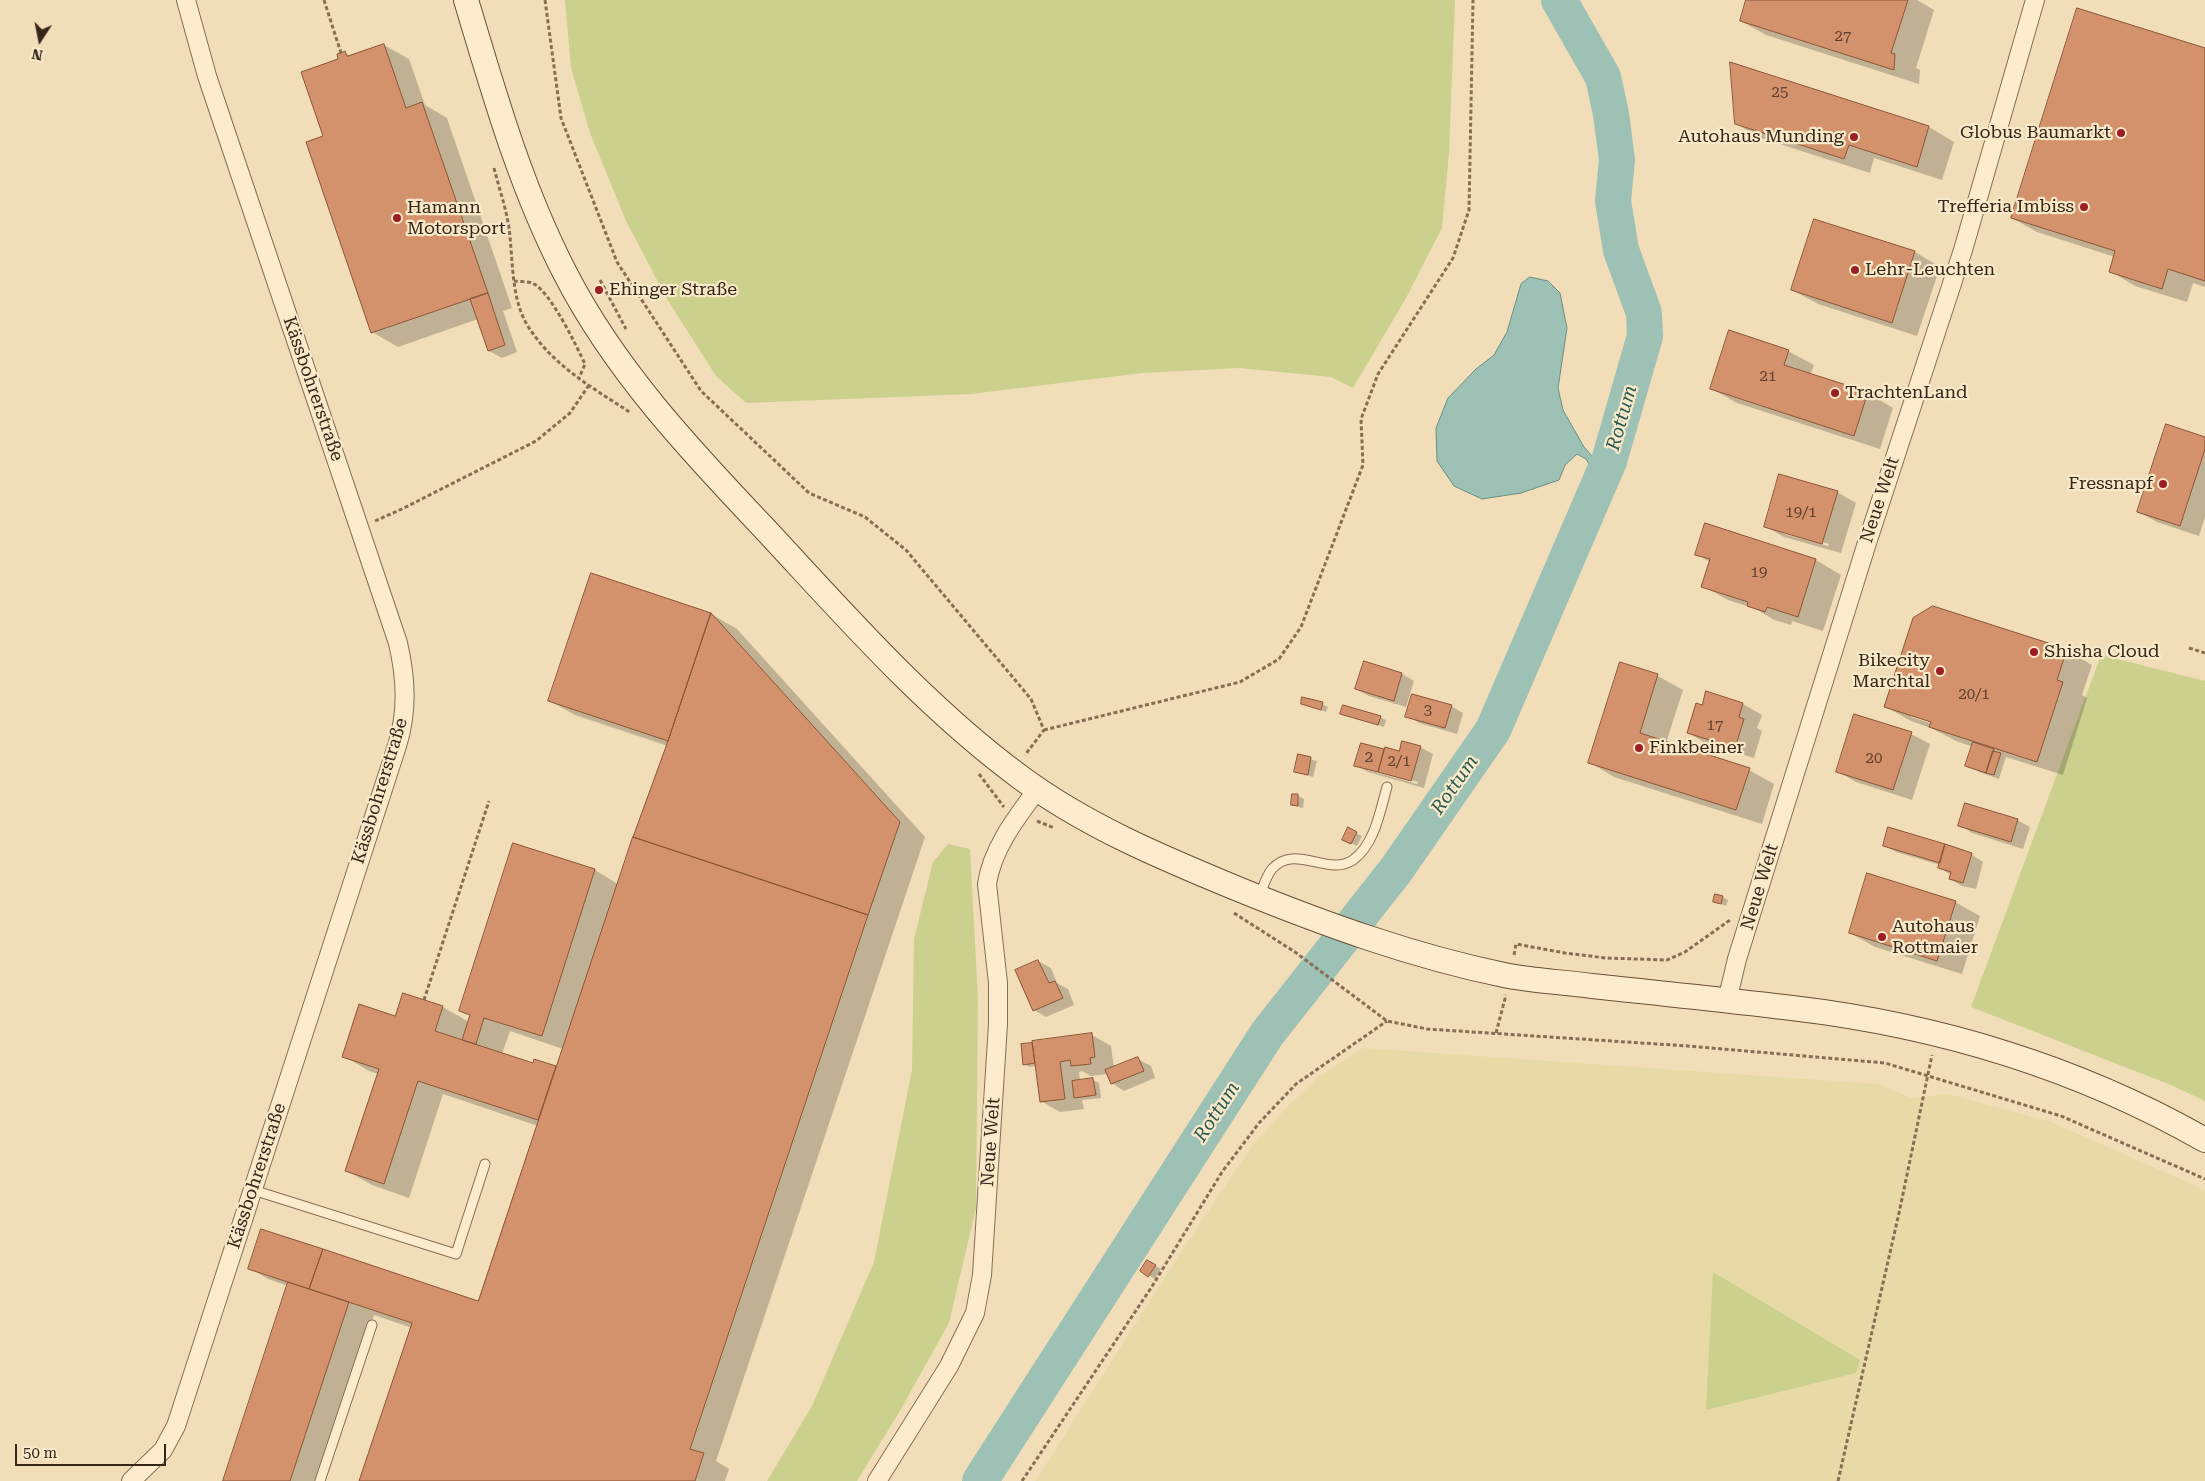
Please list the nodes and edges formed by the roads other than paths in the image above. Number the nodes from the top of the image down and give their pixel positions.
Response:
1 (186, 0) edge
2 (466, 0) edge
3 (2035, 0) edge
4 (1387, 787) dead end
5 (1037, 790) junction
6 (1259, 897) junction
7 (1727, 1001) junction
8 (2205, 1140) edge
9 (484, 1164) dead end
10 (253, 1190) junction
11 (372, 1325) dead end
12 (137, 1479) edge
13 (320, 1481) edge
14 (877, 1481) edge

1 - 10 street, Kässbohrerstraße
2 - 5 main road
3 - 7 street, Neue Welt
4 - 6 lane
5 - 6 main road
5 - 14 street, Neue Welt
6 - 7 main road
7 - 8 main road
9 - 10 lane
10 - 12 street, Kässbohrerstraße
11 - 13 lane

